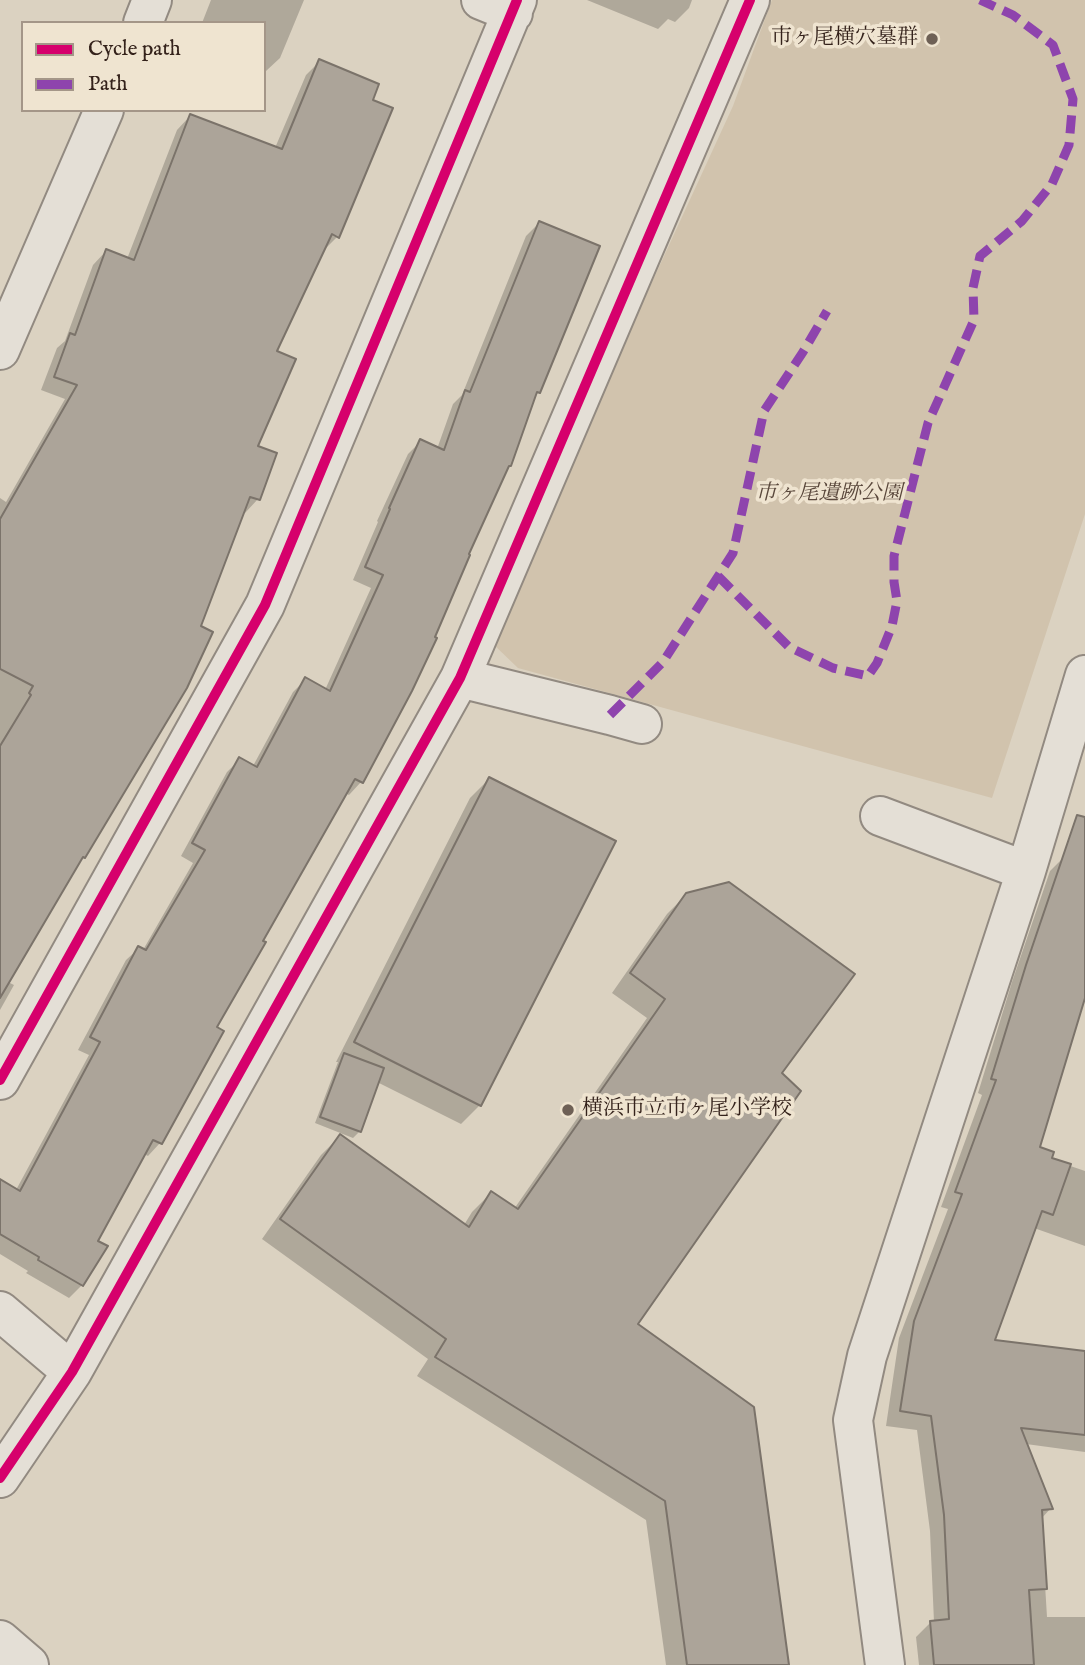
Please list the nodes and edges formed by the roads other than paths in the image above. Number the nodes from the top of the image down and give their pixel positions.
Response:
1 (152, 0) edge
2 (750, 0) edge
3 (504, 4) edge
4 (143, 21) edge
5 (103, 112) edge
6 (0, 351) edge
7 (1085, 675) edge
8 (460, 678) junction
9 (642, 724) dead end
10 (880, 816) dead end
11 (1026, 871) junction
12 (0, 1080) edge
13 (0, 1311) edge
14 (72, 1372) junction
15 (0, 1478) edge
16 (0, 1640) edge
17 (29, 1665) edge
18 (886, 1665) edge

1 - 4 street
2 - 8 street
3 - 12 street
5 - 6 street
7 - 11 street
8 - 9 street
8 - 14 street
10 - 11 street
11 - 18 street
13 - 14 street
14 - 15 street
16 - 17 street

